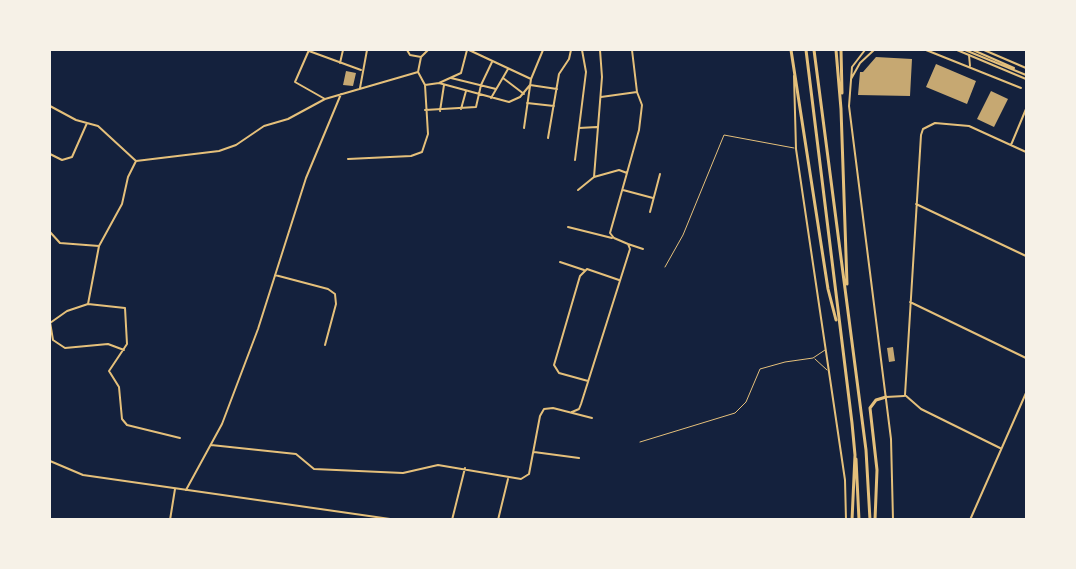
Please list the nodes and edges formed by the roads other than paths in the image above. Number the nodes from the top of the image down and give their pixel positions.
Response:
1 (309, 50) edge
2 (343, 50) edge
3 (367, 50) edge
4 (407, 50) edge
5 (428, 50) edge
6 (468, 50) edge
7 (543, 50) edge
8 (571, 50) edge
9 (582, 50) edge
10 (600, 50) edge
11 (632, 50) edge
12 (791, 50) edge
13 (806, 50) edge
14 (814, 50) edge
15 (836, 50) edge
16 (841, 50) edge
17 (865, 50) edge
18 (873, 50) edge
19 (926, 50) edge
20 (957, 50) edge
21 (965, 50) edge
22 (973, 50) edge
23 (985, 50) edge
24 (969, 54) junction
25 (421, 57) junction
26 (978, 58) junction
27 (492, 62) junction
28 (340, 63) junction
29 (970, 66) junction
30 (1026, 68) edge
31 (508, 69) junction
32 (361, 70) junction
33 (794, 70) junction
34 (418, 72) junction
35 (1020, 72) junction
36 (1026, 77) edge
37 (451, 78) junction
38 (503, 78) junction
39 (851, 79) junction
40 (531, 80) junction
41 (439, 83) junction
42 (425, 85) junction
43 (444, 85) junction
44 (481, 85) junction
45 (530, 85) junction
46 (1021, 88) dead end
47 (360, 89) junction
48 (496, 89) junction
49 (466, 90) junction
50 (557, 90) junction
51 (637, 92) junction
52 (524, 93) junction
53 (341, 94) junction
54 (479, 94) junction
55 (528, 96) junction
56 (601, 97) junction
57 (491, 98) junction
58 (325, 99) junction
59 (527, 103) junction
60 (50, 106) edge
61 (554, 106) junction
62 (461, 109) junction
63 (841, 109) junction
64 (1026, 109) edge
65 (425, 110) junction
66 (440, 111) junction
67 (87, 123) junction
68 (597, 127) junction
69 (524, 128) dead end
70 (579, 128) junction
71 (548, 138) dead end
72 (1011, 145) junction
73 (796, 148) junction
74 (1026, 152) edge
75 (50, 154) edge
76 (348, 159) dead end
77 (575, 160) dead end
78 (136, 161) junction
79 (627, 173) junction
80 (660, 174) dead end
81 (594, 177) junction
82 (578, 190) dead end
83 (624, 190) junction
84 (654, 198) junction
85 (916, 204) junction
86 (650, 212) dead end
87 (568, 227) dead end
88 (50, 232) edge
89 (614, 238) junction
90 (628, 244) junction
91 (99, 246) junction
92 (643, 249) dead end
93 (1026, 256) edge
94 (560, 262) dead end
95 (665, 267) dead end
96 (584, 270) junction
97 (275, 275) junction
98 (619, 280) junction
99 (846, 292) junction
100 (910, 302) junction
101 (88, 304) junction
102 (50, 322) edge
103 (838, 326) junction
104 (325, 345) dead end
105 (826, 349) junction
106 (124, 350) junction
107 (813, 358) junction
108 (1026, 358) edge
109 (829, 372) junction
110 (588, 381) junction
111 (1026, 393) edge
112 (905, 396) junction
113 (886, 397) junction
114 (570, 412) junction
115 (592, 418) dead end
116 (180, 438) dead end
117 (640, 442) dead end
118 (210, 445) junction
119 (1000, 448) junction
120 (533, 452) junction
121 (855, 454) junction
122 (579, 458) dead end
123 (50, 461) edge
124 (465, 468) junction
125 (508, 477) junction
126 (175, 489) junction
127 (186, 490) junction
128 (170, 519) edge
129 (395, 519) edge
130 (452, 519) edge
131 (498, 519) edge
132 (846, 519) edge
133 (852, 519) edge
134 (860, 519) edge
135 (870, 519) edge
136 (875, 519) edge
137 (893, 519) edge
138 (970, 519) edge

1 - 28 street
1 - 58 street
2 - 28 street
3 - 32 street
4 - 25 street
5 - 25 street
6 - 27 street
6 - 37 street
7 - 40 street
8 - 50 street
9 - 70 street
10 - 56 street
11 - 51 street
12 - 33 main road
13 - 103 main road
14 - 99 main road
15 - 63 main road
16 - 63 main road
17 - 39 street
18 - 39 street
19 - 29 street
20 - 24 street
21 - 35 street
22 - 35 street
23 - 30 street
24 - 26 street
24 - 29 street
25 - 34 street
26 - 29 street
26 - 36 street
27 - 31 street
27 - 44 street
28 - 32 street
29 - 46 street
31 - 38 street
31 - 40 street
32 - 47 street
33 - 73 street
33 - 103 main road
34 - 42 street
34 - 47 street
35 - 36 street
37 - 41 street
37 - 44 street
38 - 48 street
38 - 52 street
39 - 113 street
40 - 45 street
41 - 42 street
41 - 43 street
42 - 65 street
43 - 49 street
43 - 66 street
44 - 48 street
44 - 54 street
45 - 50 street
45 - 52 street
45 - 55 street
47 - 53 street
48 - 57 street
49 - 54 street
49 - 62 street
50 - 61 street
51 - 56 street
51 - 79 street
52 - 55 street
52 - 57 street
53 - 58 street
53 - 97 street
54 - 57 street
54 - 62 street
55 - 59 street
56 - 68 street
58 - 78 street
59 - 61 street
59 - 69 street
60 - 67 street
61 - 71 street
62 - 66 street
63 - 99 main road
64 - 72 street
65 - 66 street
65 - 76 street
67 - 75 street
67 - 78 street
68 - 70 street
68 - 81 street
70 - 77 street
72 - 74 street
72 - 85 street
73 - 95 lane
73 - 105 street
78 - 91 street
79 - 81 street
79 - 83 street
80 - 84 street
81 - 82 street
83 - 84 street
83 - 89 street
84 - 86 street
85 - 93 street
85 - 100 street
87 - 89 street
88 - 91 street
89 - 90 street
90 - 92 street
90 - 98 street
91 - 101 street
94 - 96 street
96 - 98 street
96 - 110 street
97 - 104 street
97 - 118 street
98 - 110 street
99 - 135 main road
100 - 108 street
100 - 112 street
101 - 102 street
101 - 106 street
102 - 106 street
103 - 121 main road
105 - 107 lane
105 - 109 street
106 - 116 street
107 - 109 lane
107 - 117 lane
109 - 132 street
110 - 114 street
111 - 119 street
112 - 113 street
112 - 119 street
113 - 136 main road
113 - 137 street
114 - 115 street
114 - 120 street
118 - 124 street
118 - 127 street
119 - 138 street
120 - 122 street
120 - 125 street
121 - 133 main road
121 - 134 main road
123 - 126 street
124 - 125 street
124 - 130 street
125 - 131 street
126 - 127 street
126 - 128 street
127 - 129 street

